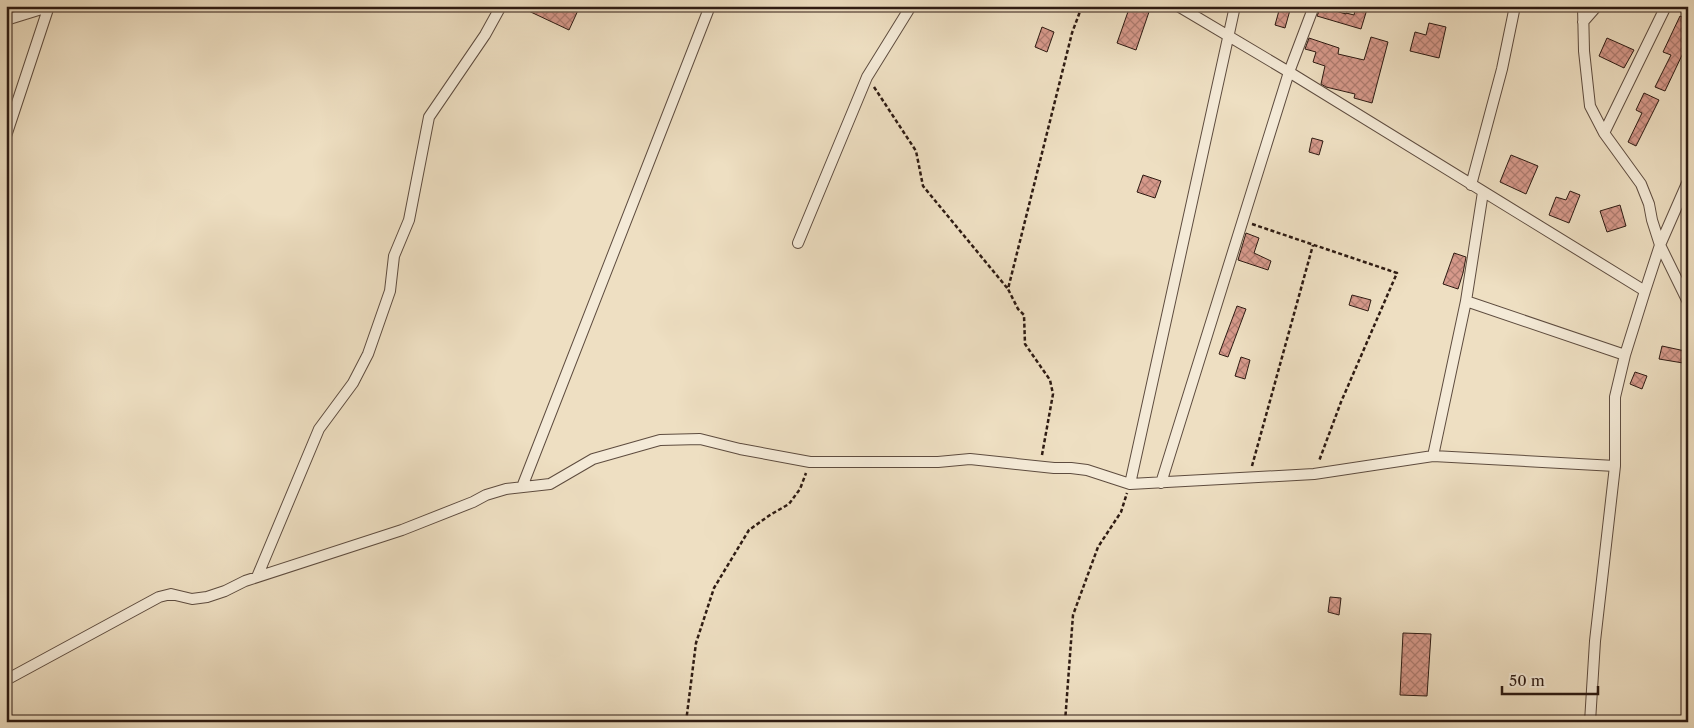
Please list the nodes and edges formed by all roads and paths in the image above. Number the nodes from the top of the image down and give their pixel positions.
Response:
1 (501, 6) edge
2 (710, 6) edge
3 (911, 6) edge
4 (1082, 6) edge
5 (1178, 6) edge
6 (1235, 6) edge
7 (1314, 6) edge
8 (1515, 6) edge
9 (1582, 6) edge
10 (1597, 6) edge
11 (1666, 6) edge
12 (49, 7) edge
13 (1195, 11) edge
14 (6, 20) edge
15 (1583, 22) junction
16 (1228, 36) junction
17 (1289, 72) junction
18 (867, 76) junction
19 (1604, 133) junction
20 (6, 136) edge
21 (1688, 180) edge
22 (1471, 185) junction
23 (1483, 192) junction
24 (1242, 221) junction
25 (798, 243) dead end
26 (1660, 245) junction
27 (1313, 246) junction
28 (1008, 289) junction
29 (1645, 291) junction
30 (1466, 301) junction
31 (1688, 302) edge
32 (1625, 355) junction
33 (1433, 456) junction
34 (810, 462) junction
35 (1040, 466) junction
36 (1615, 466) junction
37 (1314, 474) junction
38 (1249, 477) junction
39 (1161, 482) junction
40 (1130, 484) junction
41 (522, 487) junction
42 (257, 577) junction
43 (6, 680) edge
44 (686, 722) edge
45 (1065, 722) edge
46 (1590, 722) edge

1 - 42 street
2 - 41 street
3 - 18 street
4 - 28 path
5 - 13 street
6 - 16 street
7 - 17 street
8 - 22 street
9 - 15 street
10 - 15 street
11 - 19 street
12 - 14 street
12 - 20 street
13 - 16 street
15 - 19 street
16 - 17 street
16 - 40 street
17 - 22 street
17 - 24 street
18 - 25 street
18 - 28 path
19 - 26 street
21 - 26 street
22 - 23 street
23 - 29 street
23 - 30 street
24 - 27 path
24 - 39 street
26 - 29 street
26 - 31 street
27 - 37 path
27 - 38 path
28 - 35 path
29 - 32 street
30 - 32 street
30 - 33 street
32 - 36 street
33 - 36 street
33 - 37 street
34 - 35 street
34 - 41 street
34 - 44 path
35 - 40 street
36 - 46 street
37 - 38 street
38 - 39 street
39 - 40 street
40 - 45 path
41 - 42 street
42 - 43 street

